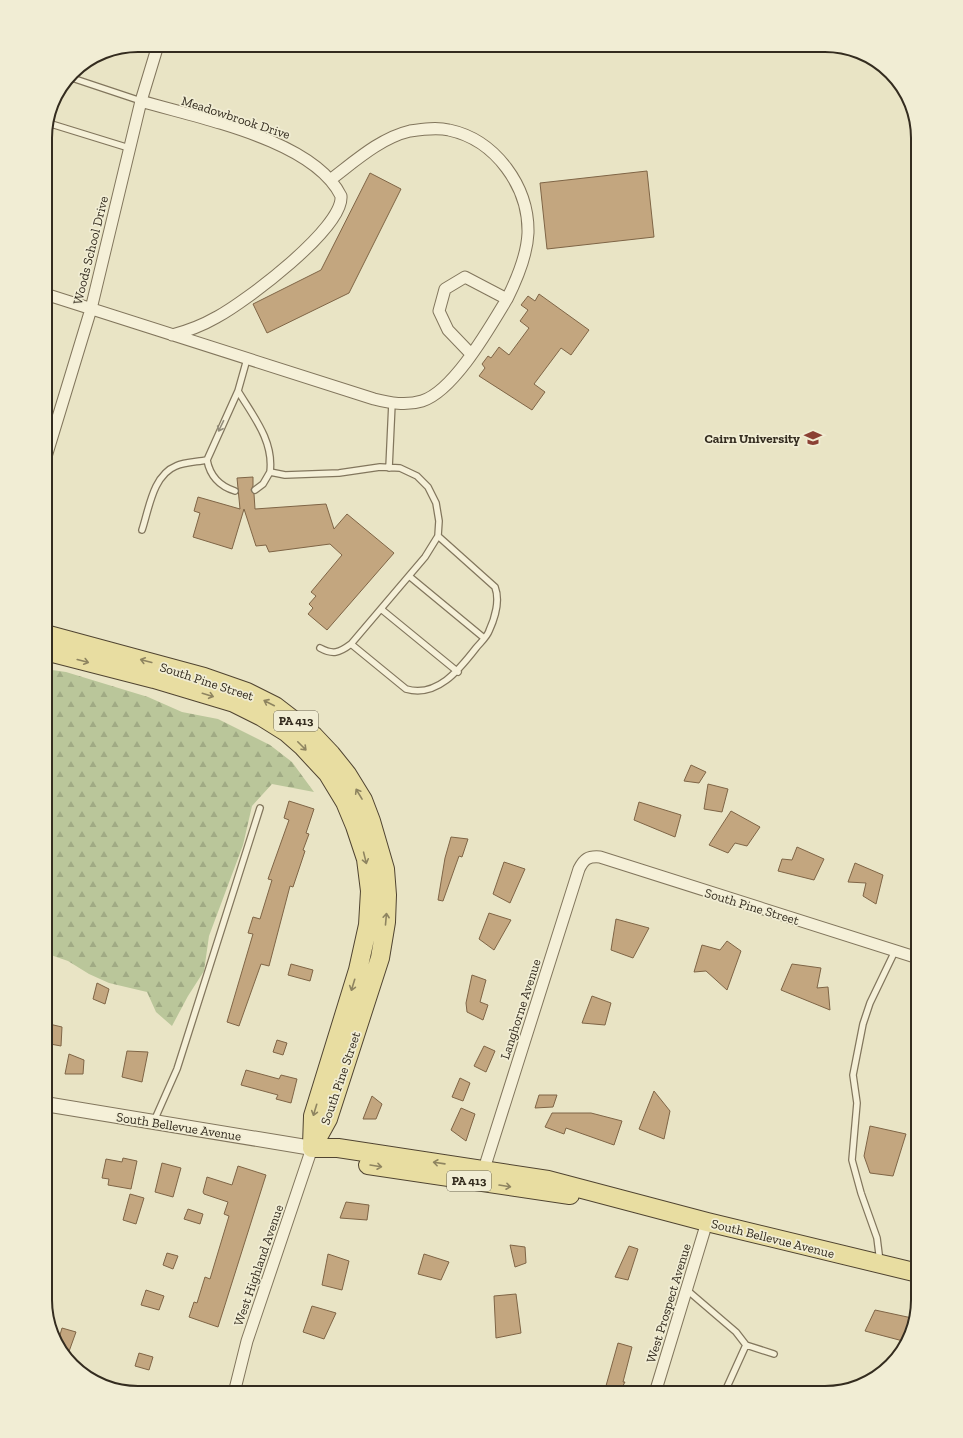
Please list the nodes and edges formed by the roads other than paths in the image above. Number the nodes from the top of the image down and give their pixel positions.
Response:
1 (156, 52) edge
2 (75, 79) edge
3 (141, 101) junction
4 (53, 125) edge
5 (129, 148) junction
6 (330, 180) junction
7 (52, 296) edge
8 (507, 299) junction
9 (91, 309) junction
10 (172, 335) junction
11 (471, 354) junction
12 (247, 359) junction
13 (238, 391) junction
14 (392, 403) junction
15 (52, 437) edge
16 (207, 460) junction
17 (389, 468) junction
18 (270, 472) junction
19 (256, 490) dead end
20 (235, 491) dead end
21 (142, 530) dead end
22 (438, 536) junction
23 (409, 576) junction
24 (381, 609) junction
25 (52, 636) edge
26 (484, 638) junction
27 (351, 644) junction
28 (320, 648) dead end
29 (52, 652) edge
30 (458, 672) junction
31 (260, 808) dead end
32 (586, 859) joint
33 (895, 951) junction
34 (911, 956) edge
35 (52, 1105) edge
36 (154, 1122) junction
37 (312, 1148) junction
38 (484, 1169) junction
39 (628, 1201) junction
40 (707, 1222) junction
41 (880, 1264) junction
42 (911, 1271) edge
43 (687, 1290) junction
44 (746, 1345) junction
45 (774, 1354) dead end
46 (236, 1386) edge
47 (657, 1386) edge
48 (726, 1386) edge

1 - 3 street, Woods School Drive
2 - 3 lane
3 - 5 street, Woods School Drive
3 - 6 street, Meadowbrook Drive
4 - 5 lane
5 - 9 street, Woods School Drive
6 - 8 street
6 - 10 street
7 - 9 street
8 - 11 street
8 - 11 street
9 - 10 street
9 - 15 street, Woods School Drive
10 - 12 street
11 - 14 street
12 - 13 lane
12 - 14 street
13 -> 16 lane
13 - 18 lane
14 - 17 lane
16 - 20 lane
16 - 21 lane
17 - 18 lane
17 - 22 lane
18 - 19 lane
22 - 23 lane
22 - 26 lane
23 - 24 lane
23 - 26 lane
24 - 27 lane
24 - 30 lane
37 -> 25 main road, South Pine Street / PA 413
26 - 30 lane
27 - 28 lane
27 - 30 lane
29 -> 37 main road, South Pine Street / PA 413
31 - 36 lane
32 - 33 street, South Pine Street
32 - 38 street, Langhorne Avenue
33 - 34 street, South Pine Street
33 - 41 lane
35 - 36 street, South Bellevue Avenue
36 - 37 street, South Bellevue Avenue
38 -> 37 main road, South Bellevue Avenue / PA 413
37 -> 39 main road, South Bellevue Avenue / PA 413
37 - 46 street, West Highland Avenue
38 - 39 main road, South Bellevue Avenue / PA 413
39 - 40 main road, South Bellevue Avenue / PA 413
40 - 41 main road, South Bellevue Avenue / PA 413
40 - 43 street, West Prospect Avenue
41 - 42 main road, South Bellevue Avenue / PA 413
43 - 44 lane
43 - 47 street, West Prospect Avenue
44 - 45 lane
44 - 48 lane

